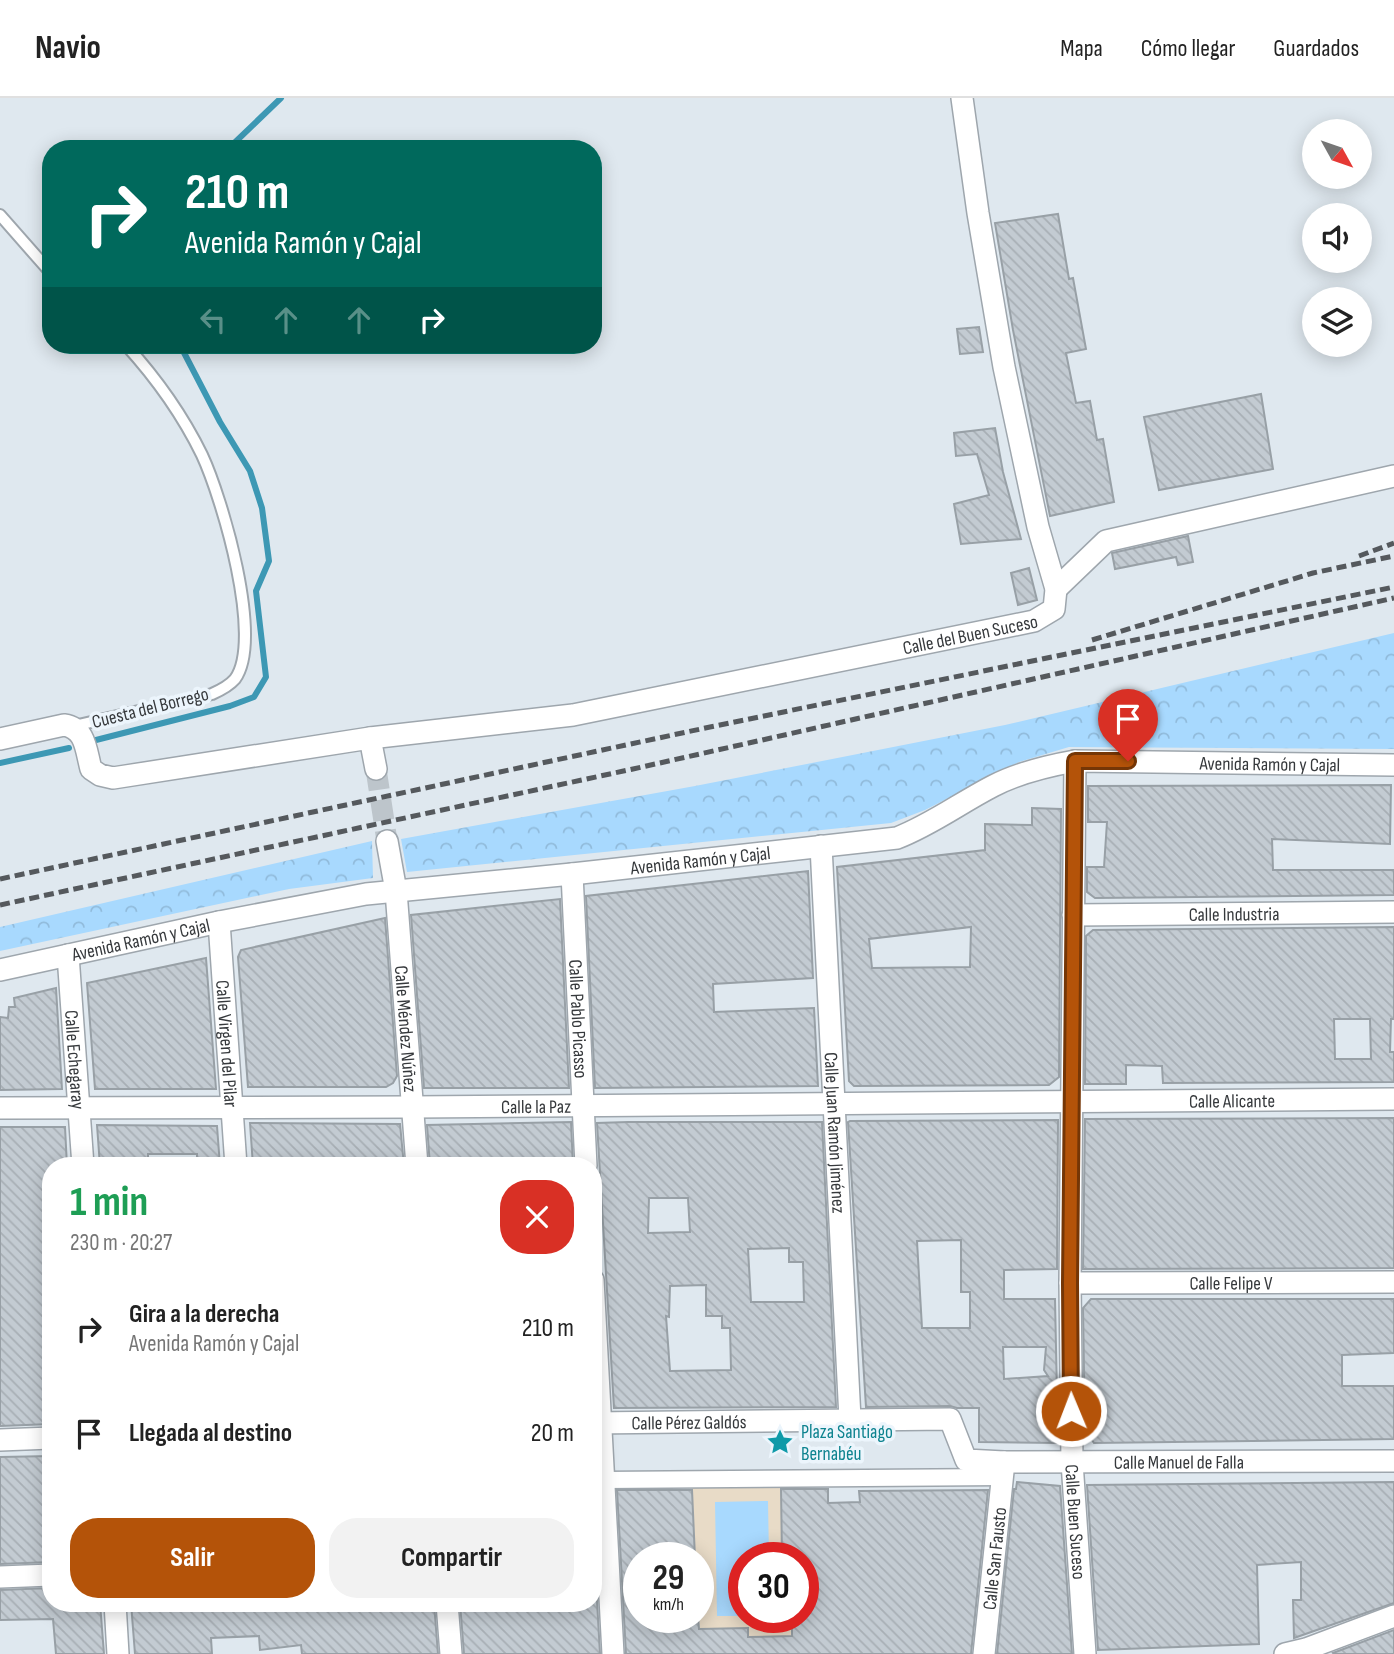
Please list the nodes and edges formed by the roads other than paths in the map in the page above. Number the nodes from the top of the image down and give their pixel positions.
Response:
1 (962, 98) edge
2 (0, 215) edge
3 (42, 263) edge
4 (133, 354) edge
5 (1394, 477) edge
6 (1056, 589) junction
7 (74, 726) junction
8 (0, 738) edge
9 (370, 738) junction
10 (1075, 761) junction
11 (1394, 765) edge
12 (376, 769) tunnel mouth
13 (387, 842) tunnel mouth
14 (821, 846) junction
15 (572, 874) junction
16 (396, 891) junction
17 (1394, 912) edge
18 (1073, 915) junction
19 (219, 922) junction
20 (68, 955) junction
21 (0, 970) edge
22 (1394, 1099) edge
23 (835, 1102) junction
24 (1071, 1102) junction
25 (583, 1105) junction
26 (231, 1107) junction
27 (413, 1107) junction
28 (0, 1108) edge
29 (79, 1108) junction
30 (82, 1157) edge
31 (235, 1157) edge
32 (416, 1157) edge
33 (586, 1157) edge
34 (1394, 1282) edge
35 (1070, 1283) junction
36 (850, 1419) junction
37 (602, 1423) edge
38 (42, 1438) edge
39 (0, 1440) edge
40 (966, 1460) joint
41 (602, 1461) edge
42 (1394, 1461) edge
43 (1072, 1462) junction
44 (1004, 1470) junction
45 (604, 1480) junction
46 (42, 1575) edge
47 (0, 1577) edge
48 (116, 1612) edge
49 (448, 1612) edge
50 (1394, 1616) edge
51 (118, 1654) edge
52 (451, 1654) edge
53 (613, 1654) edge
54 (984, 1654) edge
55 (1085, 1654) edge
56 (1285, 1654) edge

1 - 6 street, Calle del Buen Suceso
2 - 3 lane
4 - 7 lane, Cuesta del Borrego
5 - 6 street
6 - 9 street, Calle del Buen Suceso
7 - 8 street
7 - 9 street
9 - 12 street
10 - 11 street, Avenida Ramón y Cajal
10 - 14 street, Avenida Ramón y Cajal
10 - 18 street, Calle Buen Suceso
13 - 16 street, Calle Méndez Núñez
14 - 15 street, Avenida Ramón y Cajal
14 - 23 street, Calle Juan Ramón Jiménez
15 - 16 street, Avenida Ramón y Cajal
15 - 25 street, Calle Pablo Picasso
16 - 19 street, Avenida Ramón y Cajal
16 - 27 street, Calle Méndez Núñez
17 - 18 street, Calle Industria
18 - 24 street, Calle Buen Suceso
19 - 20 street, Avenida Ramón y Cajal
19 - 26 street, Calle Virgen del Pilar
20 - 21 street, Avenida Ramón y Cajal
20 - 29 street, Calle Echegaray
22 - 24 street, Calle Alicante
23 - 24 street, Calle la Paz
23 - 25 street, Calle la Paz
23 - 36 street, Calle Juan Ramón Jiménez
24 - 35 street, Calle Buen Suceso
25 - 27 street, Calle la Paz
25 - 33 street, Calle Pablo Picasso
26 - 27 street, Calle la Paz
26 - 29 street, Calle la Paz
26 - 31 street, Calle Virgen del Pilar
27 - 32 street, Calle Méndez Núñez
28 - 29 street, Calle la Paz
29 - 30 street, Calle Echegaray
34 - 35 street, Calle Felipe V
35 - 43 street, Calle Buen Suceso
36 - 37 street, Calle Pérez Galdós
36 - 40 street, Calle Pérez Galdós
38 - 39 street
40 - 44 street, Calle Manuel de Falla
41 - 45 street
42 - 43 street, Calle Manuel de Falla
43 - 44 street, Calle Manuel de Falla
43 - 55 street, Calle Buen Suceso
44 - 45 street
44 - 54 street, Calle San Fausto
45 - 53 street
46 - 47 street
48 - 51 street
49 - 52 street
50 - 56 street

